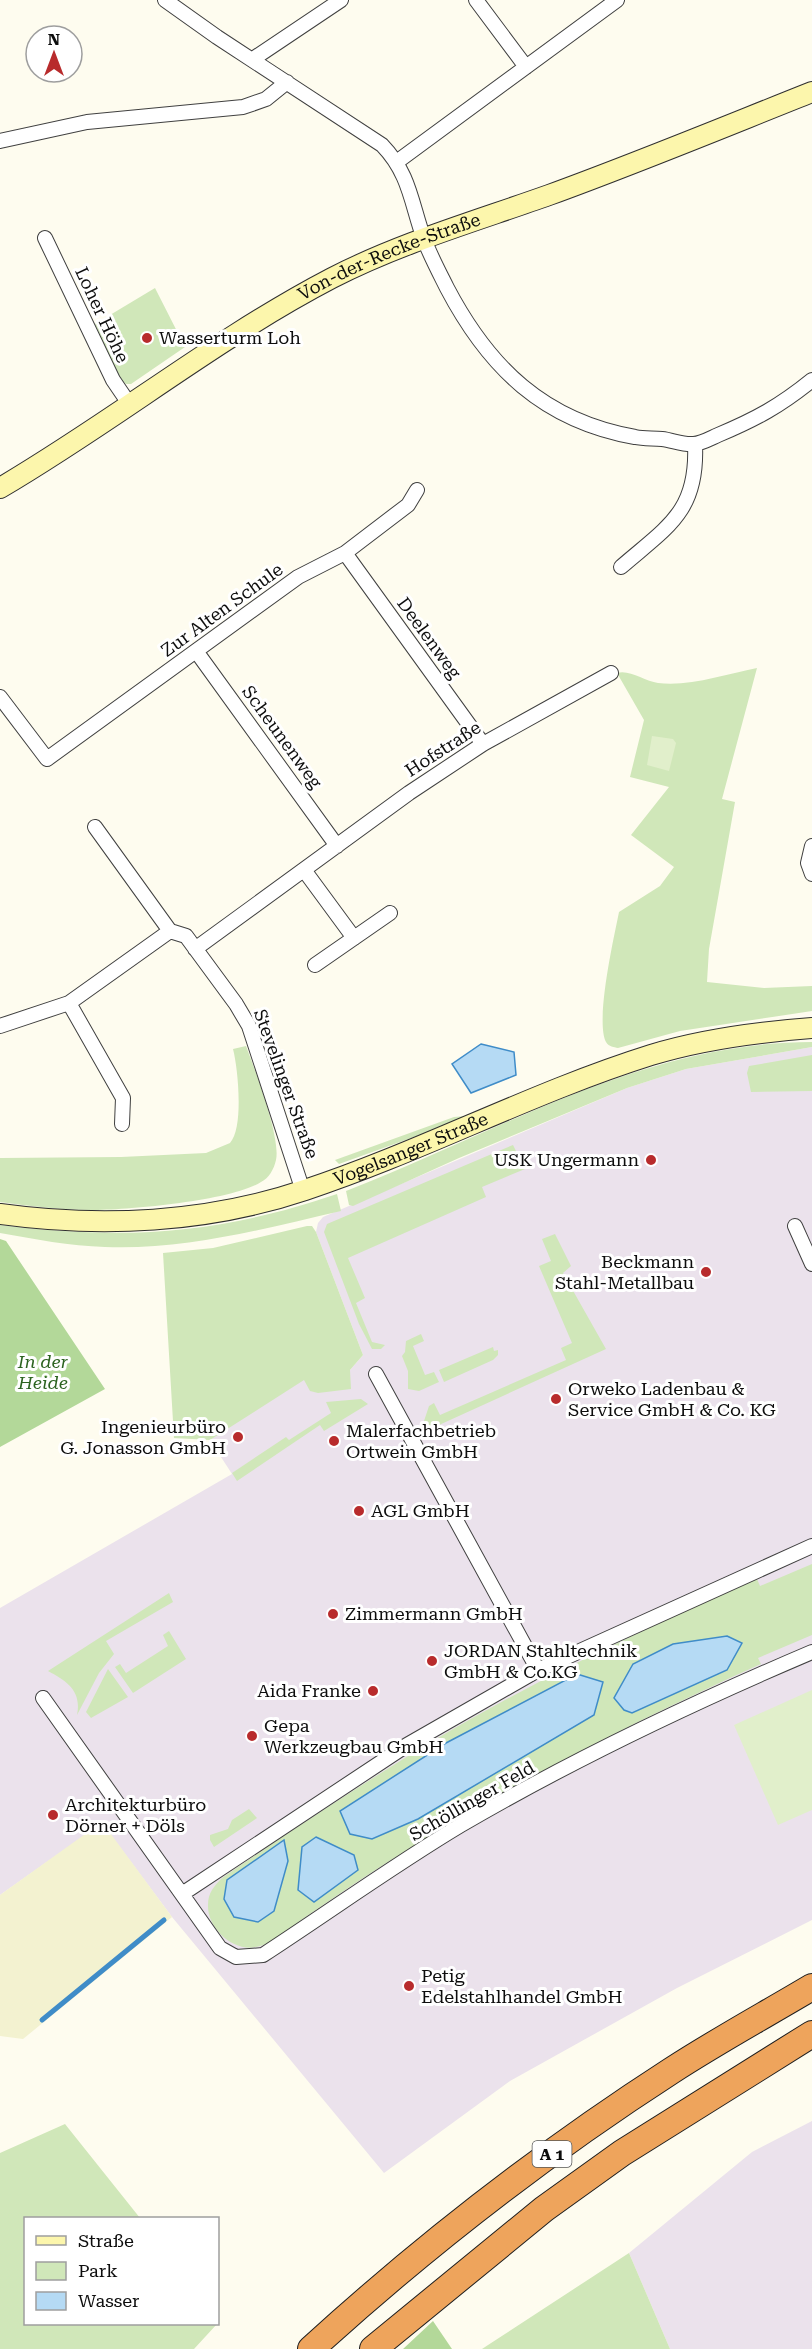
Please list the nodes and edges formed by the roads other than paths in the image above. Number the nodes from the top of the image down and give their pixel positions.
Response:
1 (341, 0) edge
2 (476, 0) edge
3 (617, 0) edge
4 (174, 2) edge
5 (254, 59) junction
6 (526, 67) junction
7 (287, 82) junction
8 (812, 92) edge
9 (0, 141) edge
10 (398, 161) junction
11 (45, 237) dead end
12 (425, 239) junction
13 (812, 380) edge
14 (130, 405) junction
15 (694, 445) junction
16 (0, 488) edge
17 (417, 490) dead end
18 (345, 554) junction
19 (621, 567) dead end
20 (196, 651) junction
21 (611, 673) dead end
22 (0, 697) edge
23 (483, 744) junction
24 (95, 827) dead end
25 (337, 846) junction
26 (812, 846) edge
27 (304, 870) junction
28 (812, 874) edge
29 (390, 913) dead end
30 (170, 931) junction
31 (354, 938) junction
32 (195, 948) junction
33 (315, 965) dead end
34 (69, 1003) junction
35 (0, 1026) edge
36 (812, 1028) edge
37 (122, 1124) dead end
38 (303, 1191) junction
39 (0, 1214) edge
40 (795, 1226) dead end
41 (812, 1264) edge
42 (376, 1374) dead end
43 (812, 1546) edge
44 (812, 1652) edge
45 (538, 1670) junction
46 (43, 1698) dead end
47 (182, 1894) junction
48 (812, 1987) edge
49 (812, 2034) edge
50 (311, 2349) edge
51 (373, 2349) edge

1 - 5 street
2 - 6 street
3 - 6 street
4 - 5 street
5 - 7 street
6 - 10 street
7 - 9 street
7 - 10 street
8 - 12 street, Von-der-Recke-Straße
10 - 12 street
11 - 14 street, Loher Höhe
12 - 14 street, Von-der-Recke-Straße
12 - 15 street
13 - 15 street
14 - 16 street, Von-der-Recke-Straße
15 - 19 street
17 - 18 street, Zur Alten Schule
18 - 20 street, Zur Alten Schule
18 - 23 street, Deelenweg
20 - 22 street, Zur Alten Schule
20 - 25 street, Scheunenweg
21 - 23 street, Hofstraße
23 - 25 street, Hofstraße
24 - 30 street, Stevelinger Straße
25 - 27 street, Hofstraße
26 - 28 street
27 - 31 street
27 - 32 street, Hofstraße
29 - 31 street
30 - 32 street, Stevelinger Straße
30 - 34 street
31 - 33 street
32 - 38 street, Stevelinger Straße
34 - 35 street
34 - 37 street
36 - 38 street, Vogelsanger Straße
38 - 39 street, Vogelsanger Straße
40 - 41 street
42 - 45 street
43 - 45 street
44 - 47 street, Schöllinger Feld
45 - 47 street
46 - 47 street, Schöllinger Feld
48 - 50 highway, A 1
49 - 51 highway, A 1

